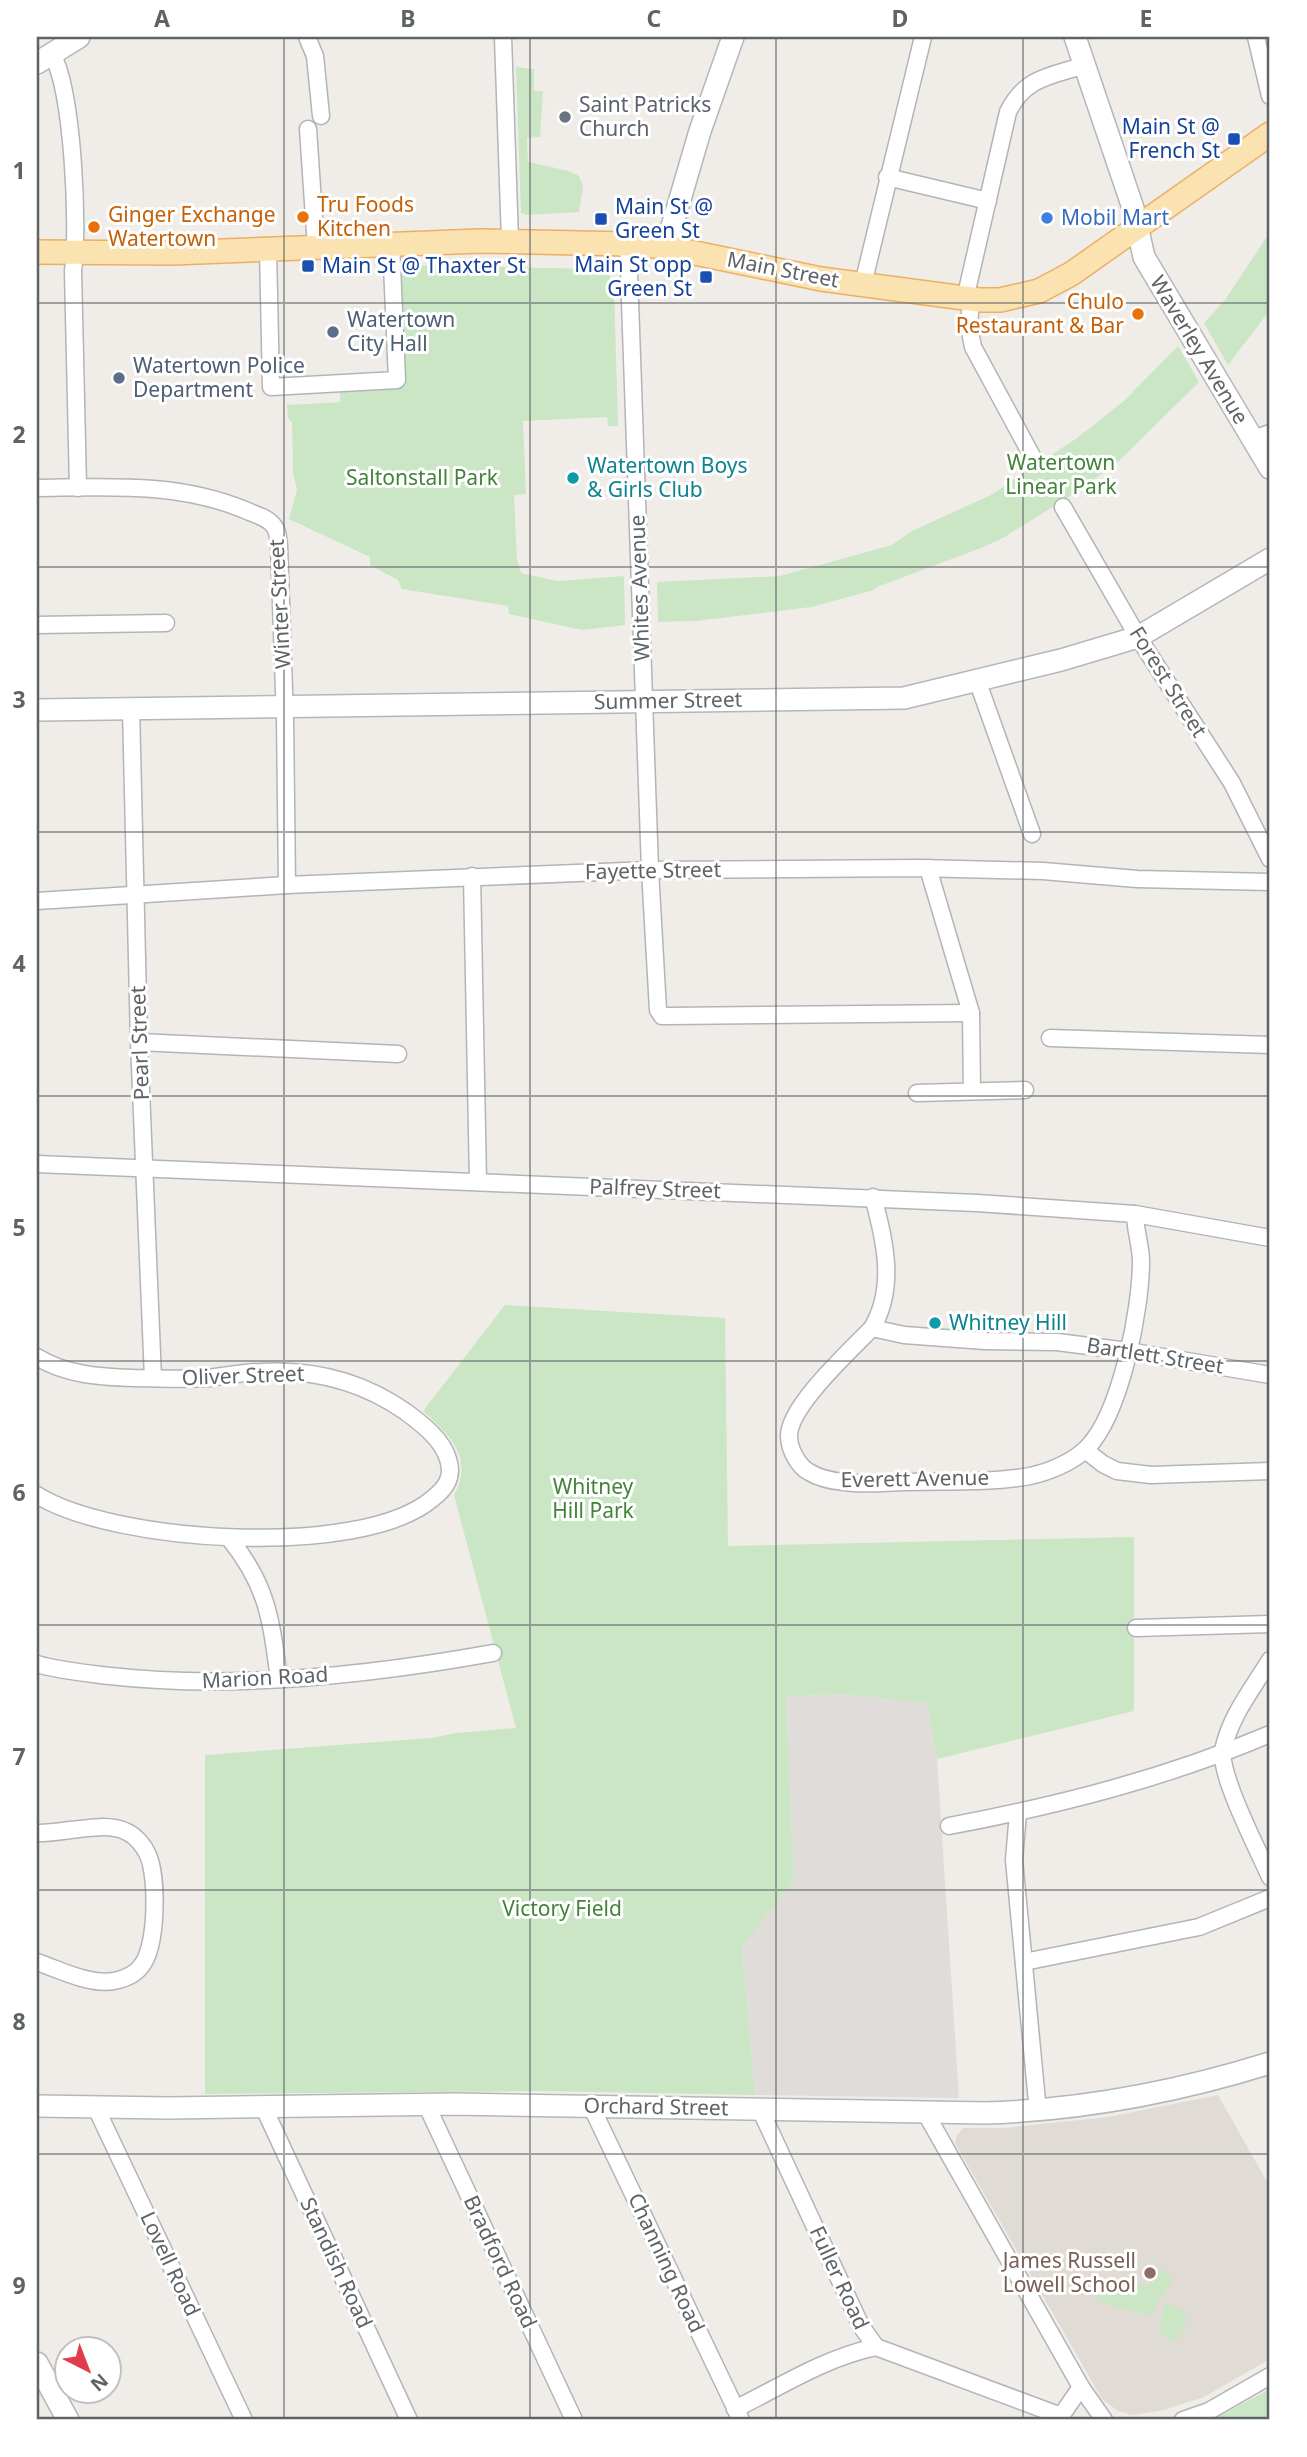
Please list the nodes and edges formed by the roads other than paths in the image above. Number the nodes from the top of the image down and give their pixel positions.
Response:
1 (79, 37) edge
2 (307, 37) edge
3 (503, 37) edge
4 (733, 37) edge
5 (923, 37) edge
6 (1075, 37) edge
7 (1256, 37) edge
8 (44, 59) edge
9 (1085, 65) junction
10 (1270, 96) edge
11 (321, 116) dead end
12 (308, 128) dead end
13 (1270, 134) edge
14 (887, 177) junction
15 (988, 201) junction
16 (1137, 229) junction
17 (510, 241) junction
18 (391, 243) junction
19 (628, 244) junction
20 (316, 247) junction
21 (666, 247) junction
22 (268, 249) junction
23 (37, 252) edge
24 (76, 253) junction
25 (863, 284) junction
26 (968, 299) junction
27 (1262, 436) edge
28 (1032, 456) dead end
29 (1270, 468) edge
30 (37, 488) edge
31 (78, 488) junction
32 (1063, 508) dead end
33 (1270, 559) edge
34 (166, 623) dead end
35 (37, 625) edge
36 (1138, 637) junction
37 (977, 680) junction
38 (644, 702) junction
39 (285, 706) junction
40 (131, 708) junction
41 (37, 710) edge
42 (1032, 834) dead end
43 (1270, 859) edge
44 (928, 868) junction
45 (650, 870) junction
46 (472, 876) junction
47 (1270, 882) edge
48 (287, 885) junction
49 (135, 895) junction
50 (37, 901) edge
51 (971, 1013) junction
52 (1050, 1038) dead end
53 (139, 1042) junction
54 (1270, 1045) edge
55 (398, 1054) dead end
56 (1025, 1090) dead end
57 (972, 1091) junction
58 (917, 1093) dead end
59 (37, 1164) edge
60 (145, 1168) junction
61 (478, 1182) junction
62 (873, 1197) junction
63 (1135, 1214) junction
64 (1270, 1238) edge
65 (872, 1328) junction
66 (1128, 1351) junction
67 (37, 1357) edge
68 (1270, 1375) edge
69 (153, 1378) junction
70 (1085, 1450) junction
71 (1270, 1471) edge
72 (37, 1495) edge
73 (229, 1538) junction
74 (1270, 1624) edge
75 (1136, 1628) dead end
76 (493, 1653) dead end
77 (1270, 1660) edge
78 (37, 1664) edge
79 (279, 1679) junction
80 (1270, 1734) edge
81 (1223, 1754) junction
82 (1017, 1813) junction
83 (948, 1826) dead end
84 (37, 1833) edge
85 (1270, 1877) edge
86 (1270, 1898) edge
87 (37, 1962) edge
88 (1024, 1962) junction
89 (1270, 2063) edge
90 (426, 2104) junction
91 (37, 2106) edge
92 (263, 2106) junction
93 (591, 2106) junction
94 (96, 2108) junction
95 (760, 2109) junction
96 (925, 2112) junction
97 (1038, 2112) junction
98 (876, 2347) junction
99 (37, 2363) edge
100 (1270, 2376) edge
101 (1081, 2387) junction
102 (738, 2415) edge
103 (1060, 2418) edge
104 (68, 2420) edge
105 (244, 2420) edge
106 (409, 2420) edge
107 (574, 2420) edge
108 (1104, 2420) edge
109 (1183, 2420) edge

1 - 8 street
2 - 11 street
3 - 17 street
4 - 21 street
5 - 14 street
6 - 9 street, Waverley Avenue
7 - 10 street
8 - 24 street
9 - 15 street
9 - 16 street, Waverley Avenue
12 - 20 street
13 - 16 main road, Main Street
14 - 15 street
14 - 25 street
15 - 26 street
16 - 26 main road, Main Street
16 - 27 street, Waverley Avenue
17 - 18 main road, Main Street
17 - 19 main road, Main Street
18 - 20 main road, Main Street
18 - 22 street
19 - 21 main road, Main Street
19 - 38 street, Whites Avenue
20 - 22 main road, Main Street
21 - 25 main road, Main Street
22 - 24 main road, Main Street
23 - 24 main road, Main Street
24 - 31 street
25 - 26 main road, Main Street
26 - 28 street
27 - 29 street, Waverley Avenue
30 - 31 street, Winter Street
31 - 39 street, Winter Street
32 - 36 street, Forest Street
33 - 36 street, Summer Street
34 - 35 street
36 - 37 street, Summer Street
36 - 43 street, Forest Street
37 - 38 street, Summer Street
37 - 42 street
38 - 39 street, Summer Street
38 - 45 street, Whites Avenue
39 - 40 street, Summer Street
39 - 48 street, Winter Street
40 - 41 street, Summer Street
40 - 49 street, Pearl Street
44 - 45 street, Fayette Street
44 - 47 street, Fayette Street
44 - 51 street
45 - 46 street, Fayette Street
45 - 51 street, Whites Avenue
46 - 48 street, Fayette Street
46 - 61 street
48 - 49 street, Fayette Street
49 - 50 street, Fayette Street
49 - 53 street, Pearl Street
51 - 57 street
52 - 54 street
53 - 55 street
53 - 60 street, Pearl Street
56 - 57 street
57 - 58 street
59 - 60 street, Palfrey Street
60 - 61 street, Palfrey Street
60 - 69 street, Pearl Street
61 - 62 street, Palfrey Street
62 - 63 street, Palfrey Street
62 - 65 street, Everett Avenue
63 - 64 street, Palfrey Street
63 - 66 street, Everett Avenue
65 - 66 street, Bartlett Street
65 - 70 street, Everett Avenue
66 - 68 street, Bartlett Street
66 - 70 street, Everett Avenue
67 - 69 street, Oliver Street
69 - 73 street, Oliver Street
70 - 71 street
72 - 73 street
73 - 79 street
74 - 75 street
76 - 79 street, Marion Road
77 - 81 street
78 - 79 street, Marion Road
80 - 81 street
81 - 82 street
81 - 85 street
82 - 83 street
82 - 88 street
84 - 87 street
86 - 88 street
88 - 97 street
89 - 97 street, Orchard Street
90 - 92 street, Orchard Street
90 - 93 street, Orchard Street
90 - 107 street, Bradford Road
91 - 94 street, Orchard Street
92 - 94 street, Orchard Street
92 - 106 street, Standish Road
93 - 95 street, Orchard Street
93 - 102 street, Channing Road
94 - 105 street, Lovell Road
95 - 96 street, Orchard Street
95 - 98 street, Fuller Road
96 - 97 street, Orchard Street
96 - 101 street
98 - 102 street
98 - 103 street, Fuller Road
99 - 104 street
100 - 109 street
101 - 103 street, Fuller Road
101 - 108 street

